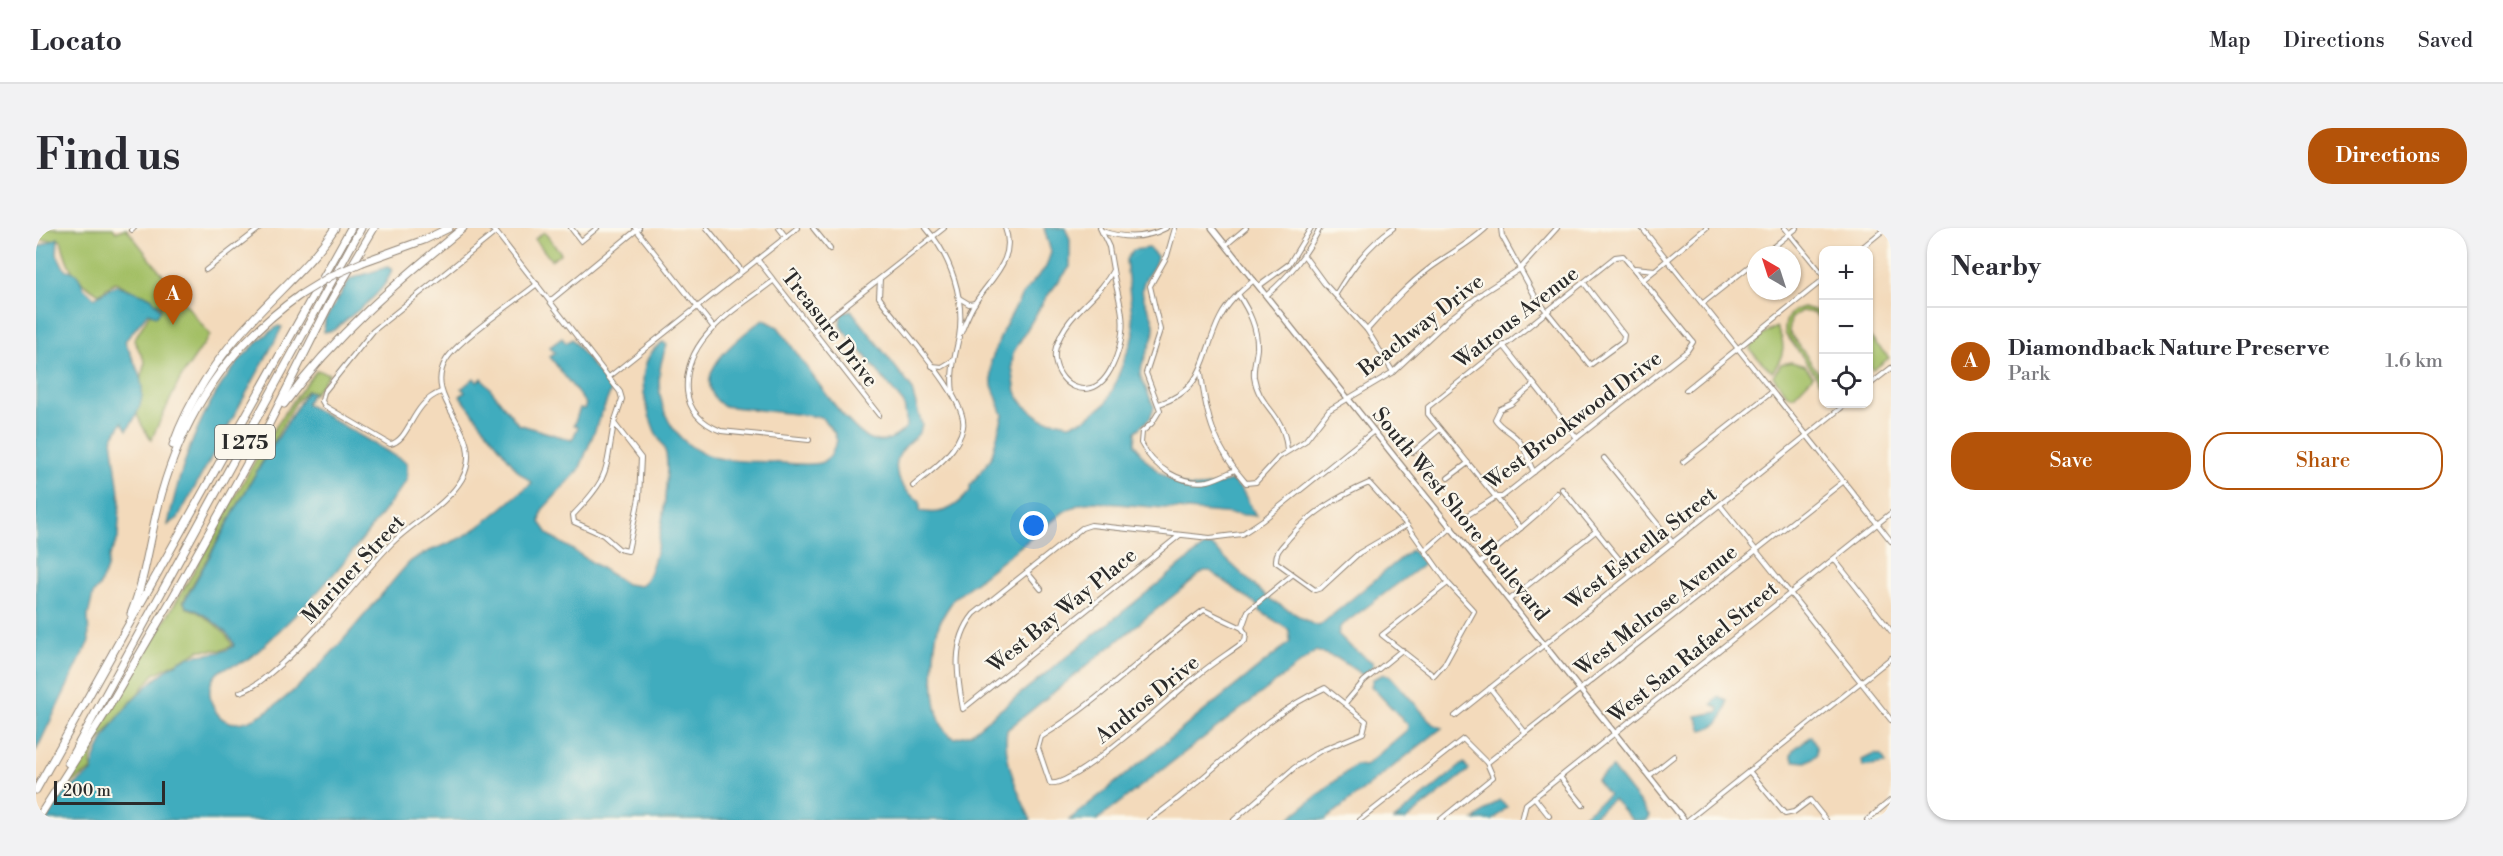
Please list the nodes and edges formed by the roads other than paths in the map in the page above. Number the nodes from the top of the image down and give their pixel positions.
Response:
1 (260, 228) edge
2 (335, 228) edge
3 (351, 228) edge
4 (361, 228) edge
5 (374, 228) edge
6 (448, 228) edge
7 (463, 228) edge
8 (490, 228) edge
9 (571, 228) edge
10 (597, 228) edge
11 (707, 228) edge
12 (779, 228) edge
13 (797, 228) edge
14 (813, 228) edge
15 (927, 228) edge
16 (944, 228) edge
17 (1005, 228) edge
18 (1166, 228) edge
19 (1175, 228) edge
20 (1212, 228) edge
21 (1246, 228) edge
22 (1311, 228) edge
23 (1320, 228) edge
24 (1393, 228) edge
25 (1486, 228) edge
26 (1501, 228) edge
27 (1557, 228) edge
28 (1642, 228) edge
29 (1707, 228) edge
30 (1785, 228) edge
31 (1797, 228) edge
32 (1886, 228) edge
33 (637, 229) edge
34 (1101, 229) edge
35 (495, 230) edge
36 (1790, 234) junction
37 (1119, 236) junction
38 (786, 237) junction
39 (934, 237) junction
40 (1226, 245) junction
41 (1775, 246) edge
42 (1864, 246) edge
43 (1109, 247) junction
44 (830, 249) dead end
45 (1305, 257) junction
46 (756, 259) junction
47 (1667, 259) junction
48 (1635, 268) junction
49 (1747, 268) edge
50 (1520, 269) junction
51 (206, 270) dead end
52 (1113, 270) junction
53 (1655, 270) junction
54 (742, 271) junction
55 (1819, 272) edge
56 (880, 279) junction
57 (1644, 279) junction
58 (1254, 280) junction
59 (773, 281) junction
60 (1819, 282) edge
61 (1584, 283) junction
62 (537, 284) junction
63 (1259, 286) junction
64 (1238, 294) junction
65 (1335, 294) junction
66 (1267, 296) junction
67 (958, 298) junction
68 (550, 301) junction
69 (975, 303) junction
70 (1702, 304) junction
71 (697, 306) junction
72 (1546, 312) junction
73 (714, 328) junction
74 (1367, 330) junction
75 (813, 331) junction
76 (959, 338) junction
77 (1503, 345) junction
78 (1737, 348) junction
79 (953, 361) junction
80 (932, 366) junction
81 (1891, 368) edge
82 (1393, 372) junction
83 (1201, 373) junction
84 (609, 376) junction
85 (1873, 383) edge
86 (1534, 384) junction
87 (1686, 390) dead end
88 (441, 392) junction
89 (1772, 392) junction
90 (954, 396) junction
91 (1348, 399) junction
92 (1160, 404) junction
93 (1841, 408) edge
94 (879, 415) dead end
95 (614, 423) junction
96 (268, 426) junction
97 (1440, 429) junction
98 (1374, 431) junction
99 (1807, 434) junction
100 (1577, 438) junction
101 (809, 440) dead end
102 (1287, 451) junction
103 (1413, 452) dead end
104 (1604, 458) dead end
105 (1683, 462) dead end
106 (1468, 463) junction
107 (1235, 470) junction
108 (1534, 472) junction
109 (1448, 478) dead end
110 (1844, 481) junction
111 (913, 486) dead end
112 (1562, 489) dead end
113 (1557, 493) dead end
114 (1496, 497) junction
115 (1720, 505) junction
116 (158, 508) junction
117 (1891, 513) edge
118 (1466, 516) dead end
119 (1877, 524) junction
120 (1407, 525) junction
121 (1452, 527) junction
122 (1521, 528) junction
123 (1596, 531) junction
124 (1180, 535) junction
125 (1891, 541) edge
126 (1672, 543) junction
127 (1426, 550) junction
128 (1756, 551) junction
129 (1834, 559) junction
130 (1480, 563) junction
131 (1027, 572) junction
132 (1292, 575) junction
133 (1632, 575) junction
134 (1448, 583) junction
135 (1041, 589) dead end
136 (1790, 594) junction
137 (1509, 600) junction
138 (1242, 628) junction
139 (1891, 631) edge
140 (1544, 645) junction
141 (115, 650) junction
142 (1402, 650) junction
143 (1891, 658) edge
144 (1860, 682) junction
145 (1490, 688) junction
146 (1579, 689) junction
147 (240, 692) dead end
148 (1346, 702) junction
149 (1455, 716) dead end
150 (1891, 720) edge
151 (1525, 732) junction
152 (1615, 733) junction
153 (1674, 756) dead end
154 (1487, 763) junction
155 (1749, 771) junction
156 (1649, 776) junction
157 (1560, 777) junction
158 (36, 790) edge
159 (1534, 797) junction
160 (1891, 800) edge
161 (1583, 805) dead end
162 (1549, 816) dead end
163 (37, 820) edge
164 (1149, 820) edge
165 (1234, 820) edge
166 (1360, 820) edge
167 (1440, 820) edge
168 (1522, 820) edge
169 (1686, 820) edge
170 (1826, 820) edge
171 (1867, 820) edge

1 - 51 street
2 - 116 highway
3 - 141 highway, I 275
4 - 163 highway, I 275
5 - 96 highway
6 - 116 highway, bridge
7 - 96 highway
8 - 35 street
9 - 10 street
11 - 54 street
12 - 38 street
13 - 38 street
14 - 44 street
15 - 39 street
16 - 39 street
17 - 69 street
18 - 37 street
19 - 92 street
20 - 40 street, South West Shore Boulevard
21 - 40 street
22 - 63 street
23 - 45 street
24 - 65 street
25 - 74 street
26 - 50 street
27 - 50 street, Beachway Drive
28 - 47 street
29 - 47 street
30 - 36 street
31 - 36 street
32 - 42 street
33 - 68 street
33 - 71 street
34 - 37 street
34 - 43 street
35 - 62 street
35 - 88 street
36 - 41 street
36 - 55 street
37 - 43 street
38 - 46 street
39 - 56 street
39 - 67 street
40 - 58 street, South West Shore Boulevard
43 - 52 street
45 - 65 street
45 - 66 street
46 - 54 street
46 - 59 street, Treasure Drive
47 - 53 street
47 - 70 street
48 - 53 street
48 - 57 street
48 - 61 street, Watrous Avenue
49 - 70 street
50 - 72 street
50 - 82 street, Beachway Drive
52 - 52 street
53 - 57 street
54 - 71 street
56 - 75 street
56 - 80 street
57 - 100 street, West Brookwood Drive
58 - 63 street, South West Shore Boulevard
58 - 64 street
59 - 73 street
59 - 75 street, Treasure Drive
60 - 78 street
61 - 72 street, Watrous Avenue
61 - 72 street
62 - 68 street
62 - 88 street
63 - 66 street, South West Shore Boulevard
64 - 83 street
64 - 102 street
65 - 74 street
66 - 91 street, South West Shore Boulevard
67 - 69 street
67 - 76 street
68 - 84 street
69 - 76 street
70 - 78 street
71 - 73 street
71 - 84 street
72 - 77 street, Watrous Avenue
73 - 101 street
74 - 82 street
75 - 94 street, Treasure Drive
76 - 79 street
77 - 86 street
77 - 97 street, Watrous Avenue
78 - 87 street
78 - 89 street
79 - 80 street
79 - 90 street
80 - 90 street
81 - 85 street
82 - 91 street, Beachway Drive
83 - 92 street
83 - 107 street
84 - 95 street
86 - 100 street
86 - 108 street
88 - 147 street, Mariner Street
89 - 99 street
89 - 105 street
90 - 111 street
91 - 98 street, South West Shore Boulevard
91 - 102 street, Beachway Drive
92 - 107 street
93 - 99 street, West Estrella Street
95 - 95 street
96 - 163 highway
97 - 103 street
97 - 106 street
98 - 121 street, South West Shore Boulevard
98 - 124 street
99 - 110 street
99 - 115 street, West Estrella Street
100 - 108 street, West Brookwood Drive
102 - 107 street, Beachway Drive
104 - 126 street
106 - 109 street
106 - 114 street
108 - 114 street, West Brookwood Drive
110 - 119 street
110 - 128 street, West Melrose Avenue
112 - 123 street
113 - 122 street
114 - 118 street, West Brookwood Drive
114 - 122 street
115 - 126 street, West Estrella Street
115 - 128 street
116 - 141 highway
117 - 119 street, West San Rafael Street
119 - 125 street
119 - 129 street, West San Rafael Street
120 - 127 street
120 - 132 street
120 - 132 street
121 - 127 street
121 - 130 street, South West Shore Boulevard
122 - 130 street
123 - 133 street
123 - 137 street
124 - 131 street
124 - 131 street, West Bay Way Place
126 - 133 street, West Estrella Street
127 - 134 street
128 - 136 street
128 - 146 street, West Melrose Avenue
129 - 136 street, West San Rafael Street
129 - 139 street
130 - 137 street, South West Shore Boulevard
131 - 135 street
132 - 138 street
133 - 140 street, West Estrella Street
134 - 142 street
134 - 142 street
136 - 144 street
136 - 152 street, West San Rafael Street
137 - 140 street, South West Shore Boulevard
138 - 138 street, Andros Drive
140 - 145 street, West Estrella Street
140 - 146 street, South West Shore Boulevard
141 - 158 highway, I 275
142 - 148 street
143 - 144 street
144 - 150 street
144 - 155 street
145 - 149 street, West Estrella Street
145 - 151 street
146 - 151 street, West Melrose Avenue
146 - 152 street, South West Shore Boulevard
148 - 164 street
148 - 165 street
151 - 154 street, West Melrose Avenue
152 - 156 street, South West Shore Boulevard
152 - 157 street, West San Rafael Street
153 - 156 street
154 - 166 street
154 - 167 street
155 - 169 street
155 - 170 street
156 - 169 street, South West Shore Boulevard
157 - 159 street, West San Rafael Street
157 - 161 street
159 - 162 street
159 - 168 street, West San Rafael Street
160 - 171 street

